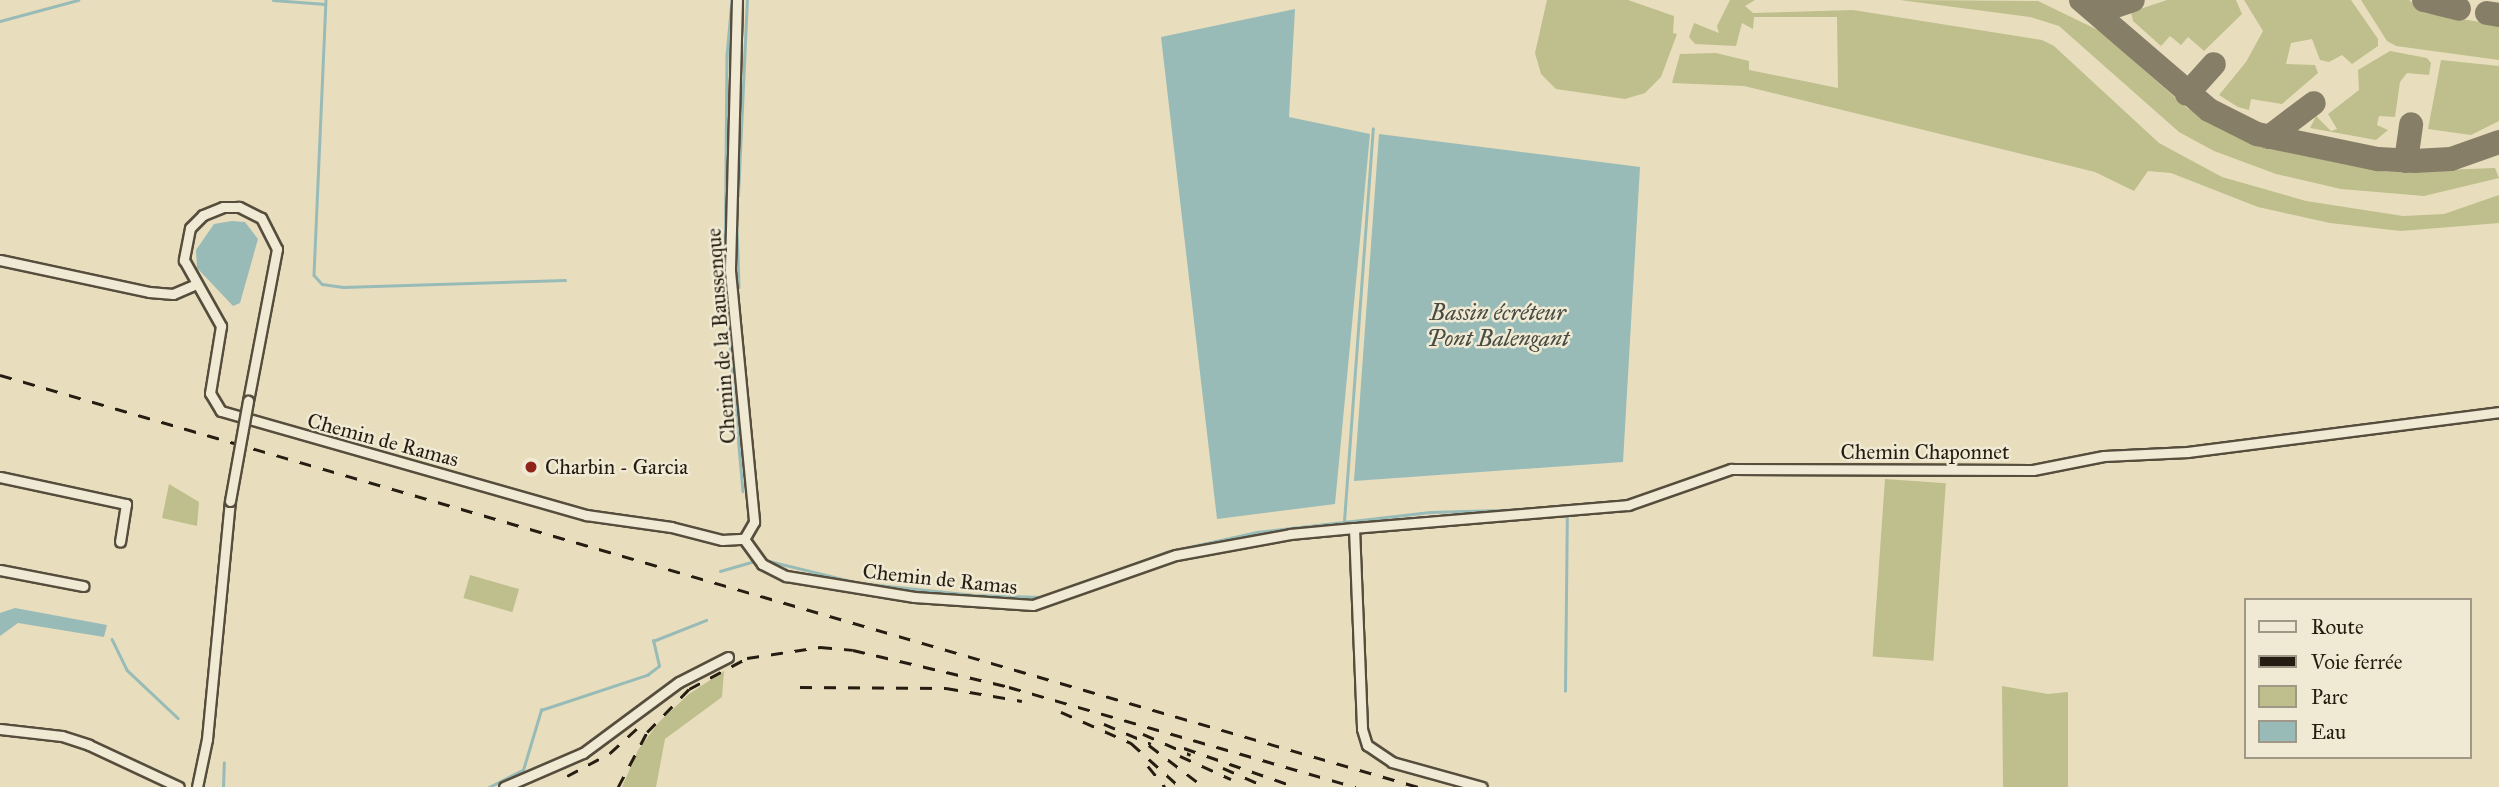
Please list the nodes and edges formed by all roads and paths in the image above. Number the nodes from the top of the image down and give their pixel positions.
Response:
1 (737, 0) edge
2 (0, 260) edge
3 (196, 284) junction
4 (2499, 412) edge
5 (0, 477) edge
6 (1354, 528) junction
7 (744, 539) junction
8 (120, 542) dead end
9 (0, 570) edge
10 (83, 586) dead end
11 (728, 657) dead end
12 (0, 729) edge
13 (179, 787) edge
14 (197, 787) edge
15 (504, 787) edge
16 (1482, 787) edge

1 - 7 street, Chemin de la Baussenque
2 - 3 street
3 - 7 street, Chemin de Ramas
3 - 14 street, Chemin de Ramas, bridge
4 - 6 street, Chemin Chaponnet
5 - 8 street
6 - 7 street, Chemin de Ramas
6 - 16 street
9 - 10 street
11 - 15 street
12 - 13 street

